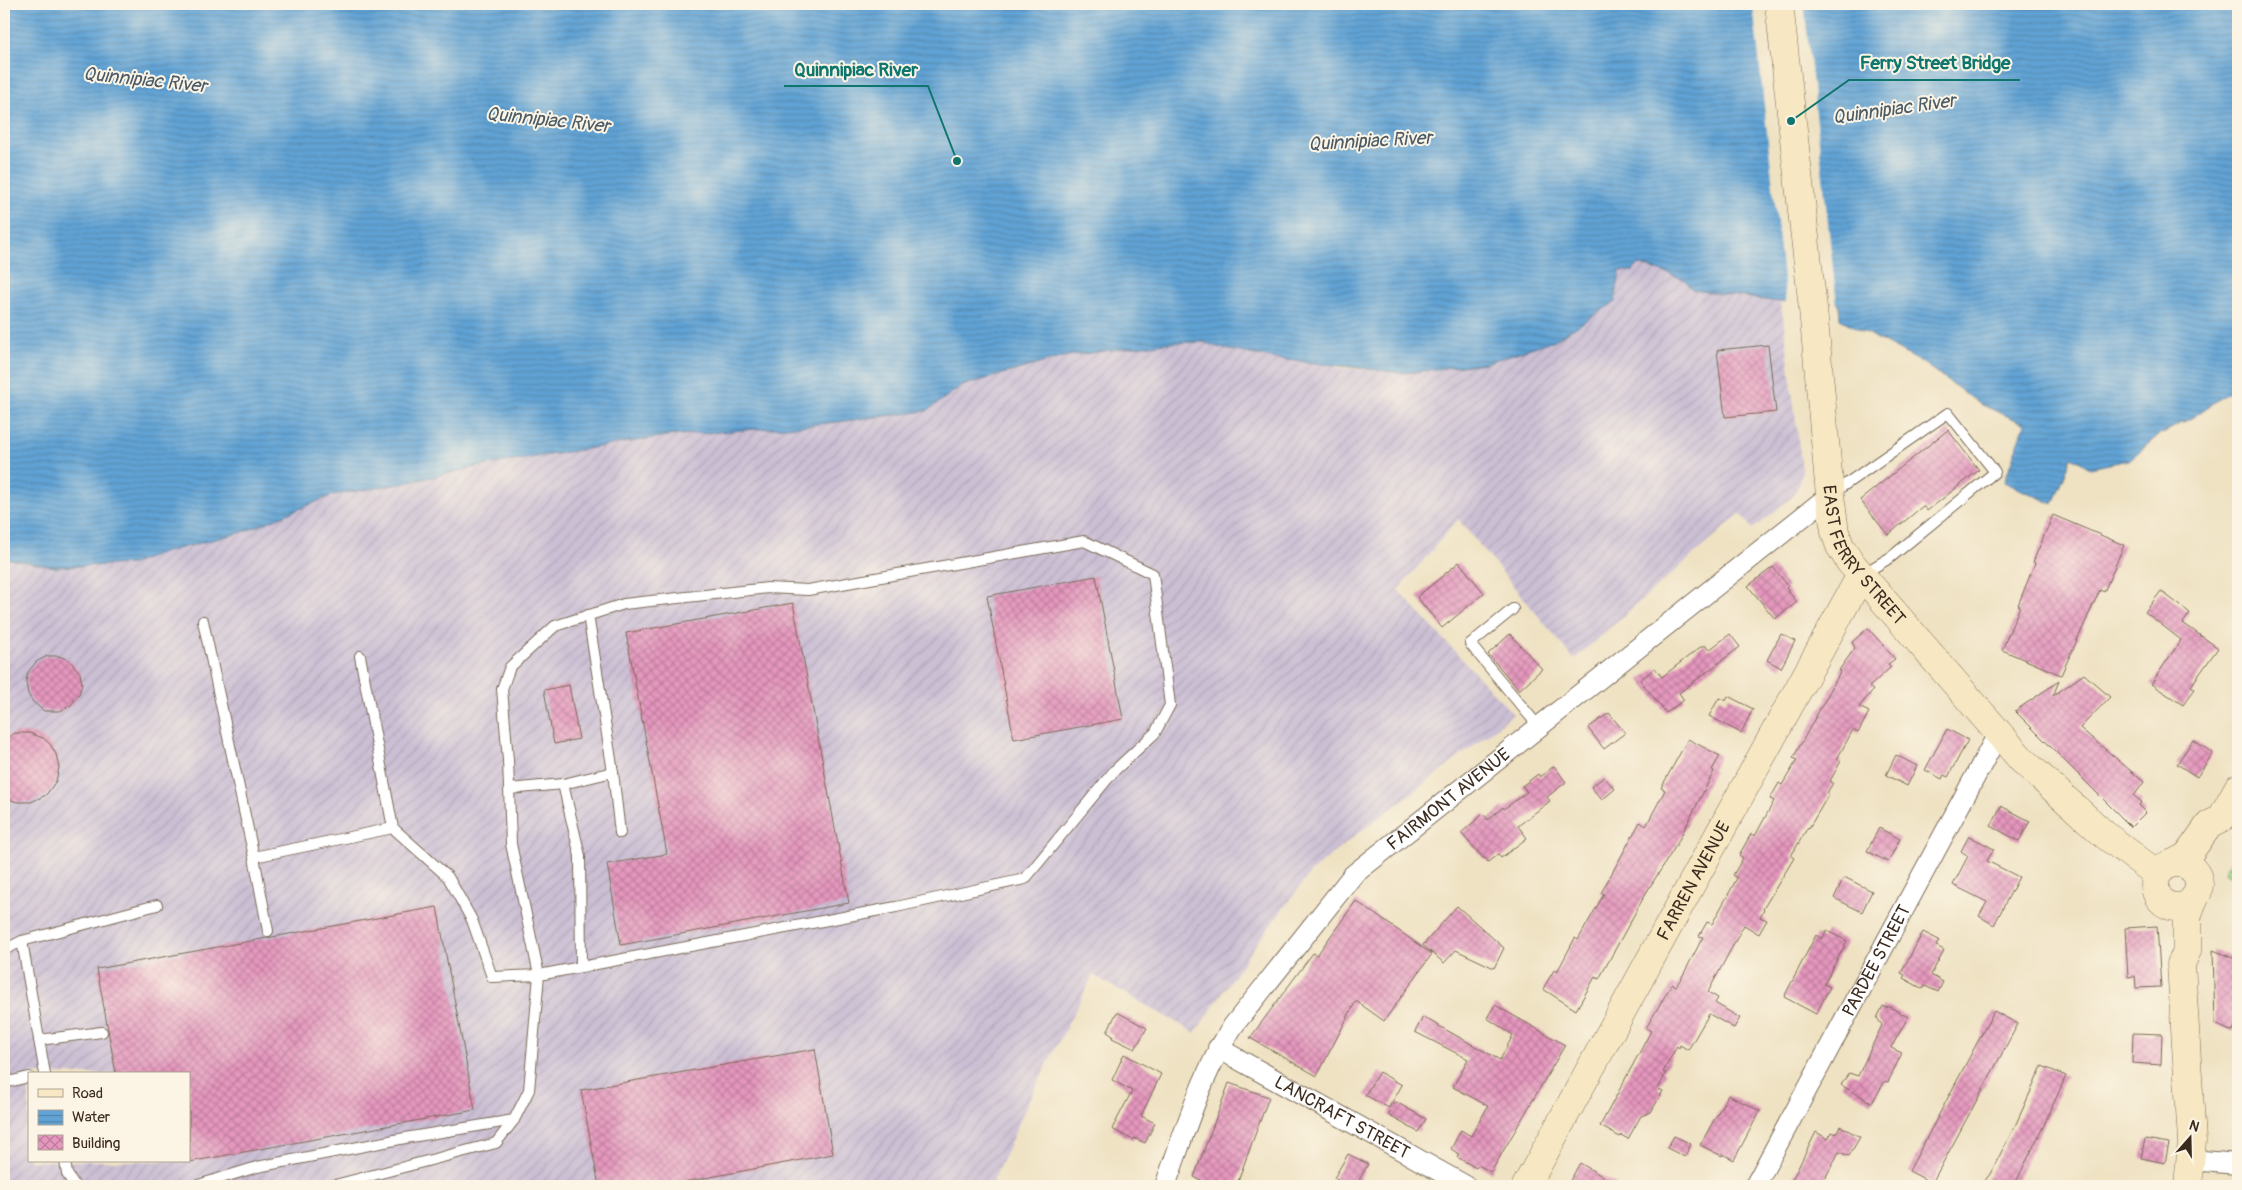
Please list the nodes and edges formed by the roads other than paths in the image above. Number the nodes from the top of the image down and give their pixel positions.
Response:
1 (1779, 4) edge
2 (1830, 495) junction
3 (1861, 575) junction
4 (1513, 609) dead end
5 (588, 614) junction
6 (203, 621) dead end
7 (360, 656) dead end
8 (1539, 727) junction
9 (1998, 734) junction
10 (613, 772) junction
11 (563, 784) junction
12 (2238, 788) edge
13 (509, 789) junction
14 (2221, 819) junction
15 (393, 828) junction
16 (620, 833) dead end
17 (254, 857) junction
18 (2166, 868) junction
19 (2196, 890) junction
20 (2163, 902) junction
21 (157, 906) dead end
22 (268, 931) dead end
23 (22, 941) junction
24 (4, 950) edge
25 (2181, 964) junction
26 (581, 967) junction
27 (539, 975) junction
28 (102, 1032) dead end
29 (40, 1040) junction
30 (1218, 1048) junction
31 (44, 1072) edge
32 (28, 1077) edge
33 (4, 1083) edge
34 (514, 1120) junction
35 (64, 1162) edge
36 (2238, 1164) edge
37 (2190, 1173) edge
38 (74, 1186) edge
39 (195, 1186) edge
40 (331, 1186) edge
41 (1165, 1186) edge
42 (1466, 1186) edge
43 (1526, 1186) edge
44 (1755, 1186) edge

1 - 2 main road, EAST FERRY STREET
2 - 3 main road, EAST FERRY STREET
2 - 3 lane
2 - 8 street, FAIRMONT AVENUE
3 - 9 main road, EAST FERRY STREET
3 - 43 main road, FARREN AVENUE
4 - 8 lane
5 - 10 lane
5 - 13 lane
5 - 26 lane
6 - 17 lane
7 - 15 lane
8 - 30 street, FAIRMONT AVENUE
9 - 18 main road, EAST FERRY STREET
9 - 44 street, PARDEE STREET
10 - 11 lane
10 - 16 lane
11 - 13 lane
11 - 26 lane
12 - 14 main road
13 - 27 lane
14 - 18 main road
14 - 19 main road
15 - 17 lane
15 - 27 lane
17 - 22 lane
18 - 19 main road
18 - 20 main road
19 - 20 main road
19 - 25 main road
20 - 25 main road
21 - 23 lane
23 - 24 lane
23 - 29 lane
25 - 37 main road
26 - 27 lane
27 - 34 lane
28 - 29 lane
29 - 31 lane
30 - 41 street, FAIRMONT AVENUE
30 - 42 street, LANCRAFT STREET
32 - 33 lane
34 - 39 lane
34 - 40 lane
35 - 38 lane
36 - 37 street

